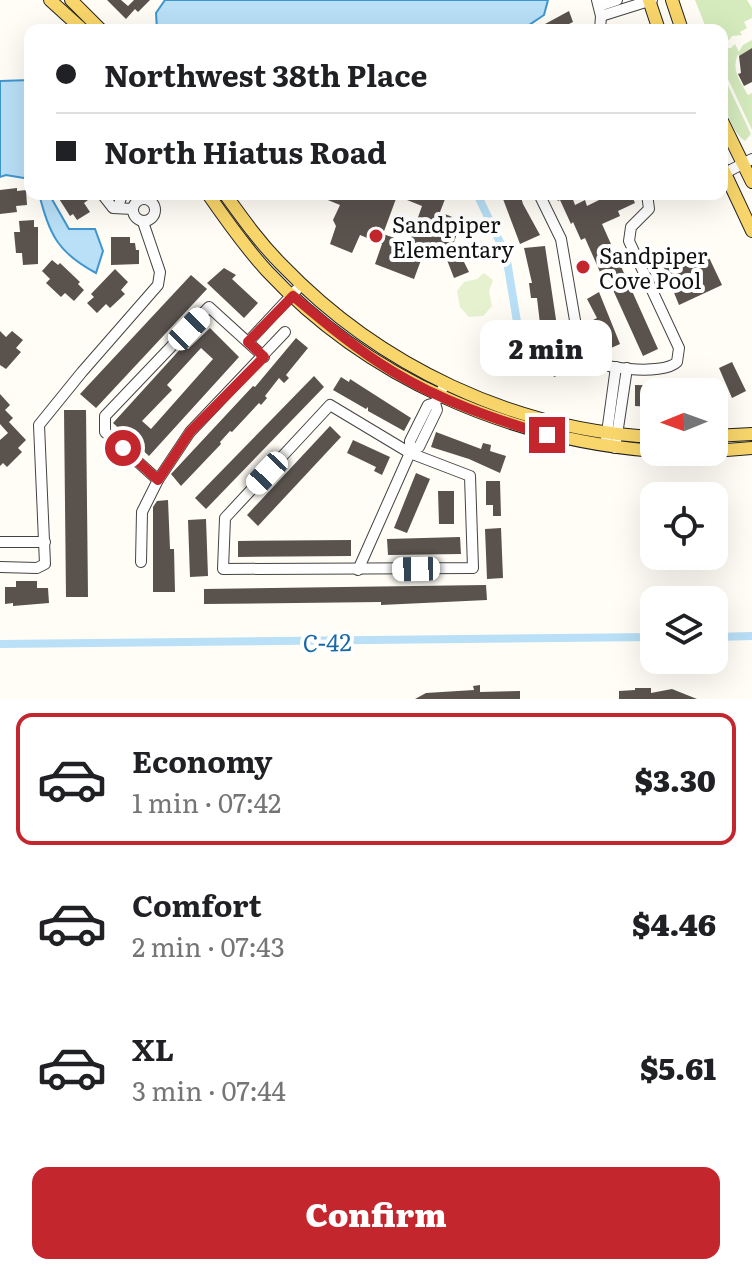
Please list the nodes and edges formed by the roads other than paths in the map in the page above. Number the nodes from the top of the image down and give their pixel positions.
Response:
1 (50, 0) edge
2 (71, 0) edge
3 (617, 0) edge
4 (650, 0) edge
5 (672, 0) edge
6 (599, 7) edge
7 (76, 24) edge
8 (95, 24) edge
9 (657, 24) edge
10 (680, 24) edge
11 (728, 130) edge
12 (748, 161) edge
13 (728, 168) edge
14 (728, 179) edge
15 (752, 182) edge
16 (106, 200) edge
17 (120, 200) edge
18 (143, 200) edge
19 (148, 200) edge
20 (212, 200) edge
21 (229, 200) edge
22 (542, 200) edge
23 (648, 200) edge
24 (118, 208) junction
25 (133, 209) junction
26 (143, 222) junction
27 (752, 231) edge
28 (302, 284) junction
29 (293, 296) junction
30 (285, 332) dead end
31 (248, 342) junction
32 (264, 357) junction
33 (622, 367) junction
34 (440, 394) junction
35 (612, 433) junction
36 (752, 434) edge
37 (728, 435) edge
38 (640, 436) edge
39 (610, 447) junction
40 (752, 448) edge
41 (640, 450) edge
42 (728, 450) edge
43 (411, 451) junction
44 (158, 480) junction
45 (0, 542) edge
46 (45, 542) junction
47 (141, 562) dead end
48 (0, 567) edge
49 (358, 570) junction

1 - 7 main road
2 - 8 main road
3 - 6 street
4 - 6 street
4 - 9 main road
5 - 10 main road
11 - 12 main road
12 - 13 street
12 - 15 main road
14 - 27 main road
16 - 24 street
17 - 24 street
18 - 25 street
19 - 26 street
20 - 29 main road
21 - 28 main road
22 - 33 street
23 - 33 street
24 - 25 street
25 - 26 street
26 - 46 street
28 - 29 street
28 - 34 main road
29 - 31 street
29 - 34 main road
30 - 32 street
31 - 32 street
31 - 44 street
32 - 44 street
33 - 35 street
34 - 35 main road
34 - 39 main road
34 - 43 street
35 - 38 main road
35 - 39 street
36 - 37 main road
39 - 41 main road
40 - 42 main road
43 - 49 street
43 - 49 street
43 - 49 street
44 - 47 street
45 - 46 street
46 - 48 street

